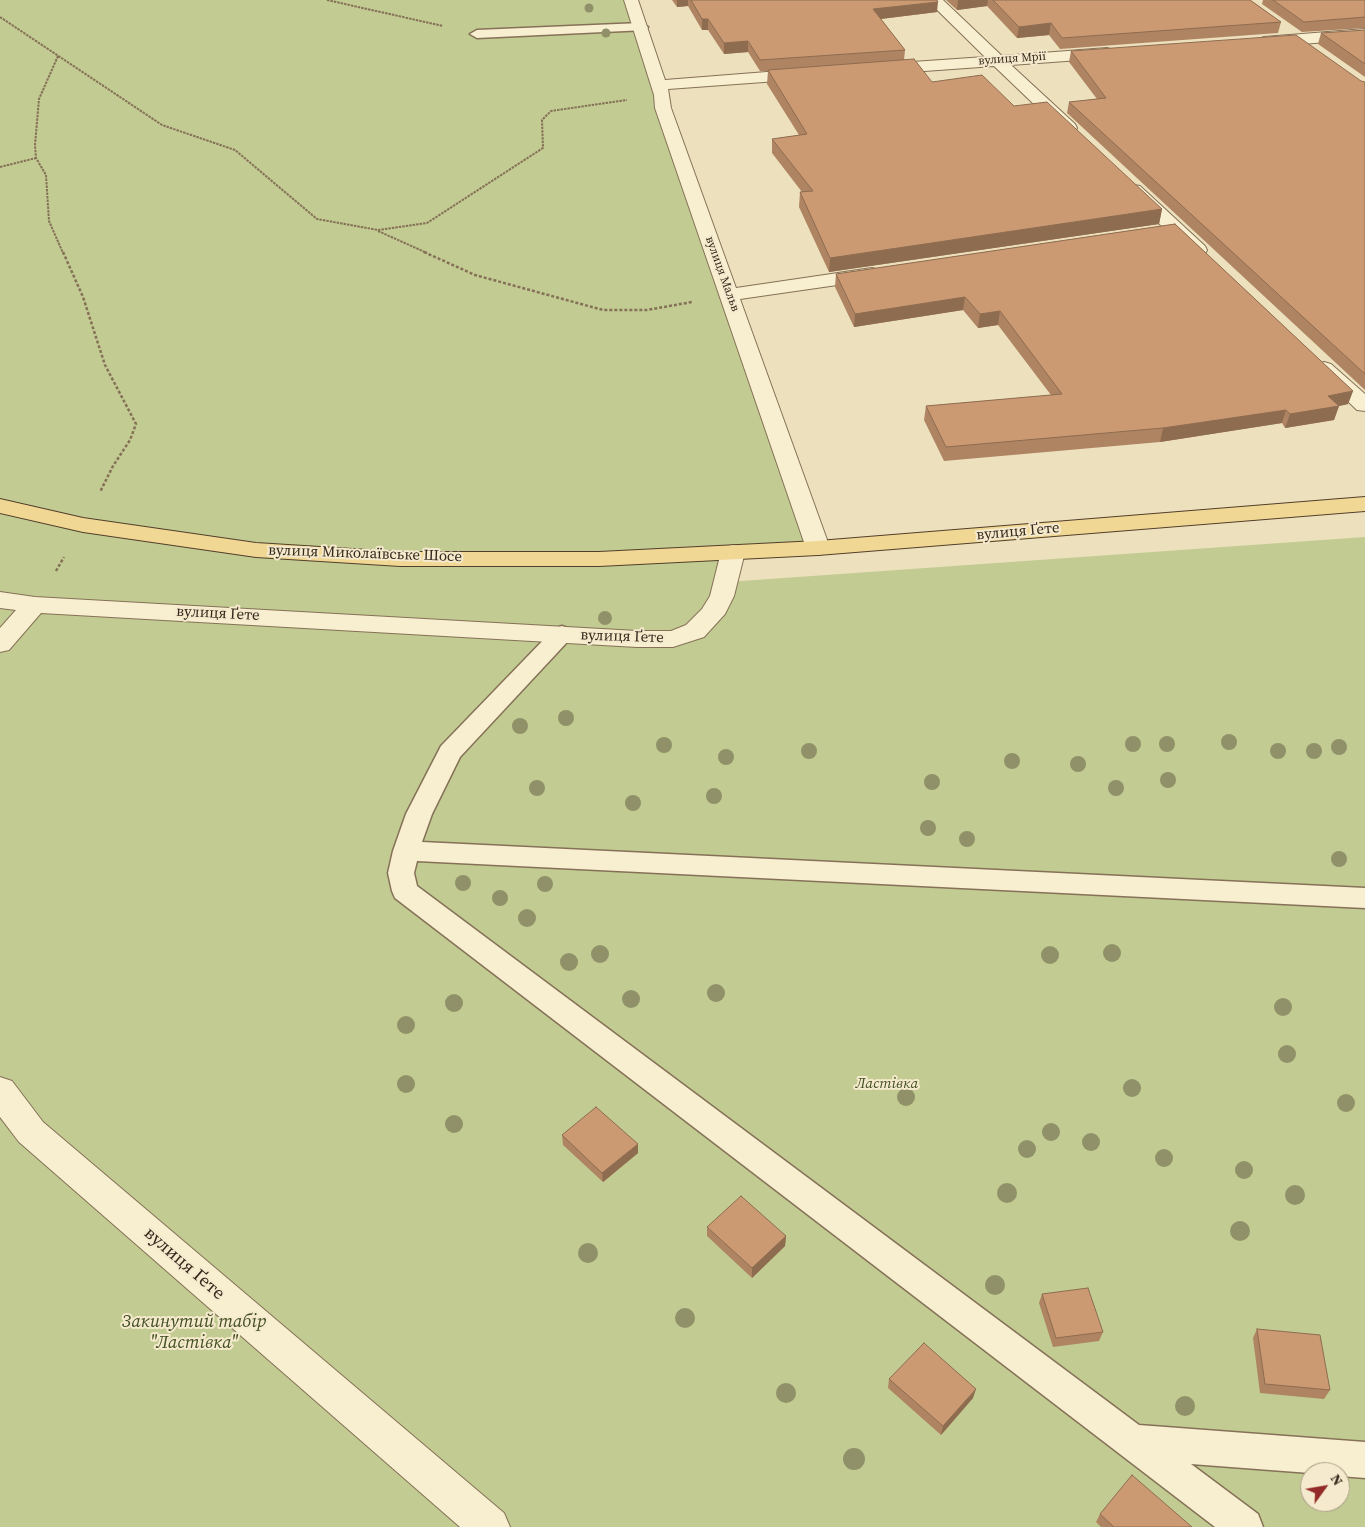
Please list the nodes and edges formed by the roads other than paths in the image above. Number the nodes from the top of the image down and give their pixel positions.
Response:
1 (631, 0) edge
2 (934, 0) edge
3 (641, 27) junction
4 (1283, 28) dead end
5 (477, 34) road end
6 (1365, 34) edge
7 (1299, 39) junction
8 (1250, 43) edge
9 (1124, 51) edge
10 (1321, 55) edge
11 (998, 60) junction
12 (872, 69) edge
13 (823, 73) edge
14 (660, 90) junction
15 (1083, 141) edge
16 (1118, 175) edge
17 (1175, 229) junction
18 (1155, 232) edge
19 (1212, 263) edge
20 (888, 272) edge
21 (730, 295) junction
22 (1314, 358) edge
23 (1365, 405) edge
24 (1365, 504) edge
25 (0, 506) edge
26 (818, 548) junction
27 (733, 552) junction
28 (0, 600) edge
29 (35, 605) junction
30 (562, 634) junction
31 (0, 644) edge
32 (406, 851) junction
33 (1365, 898) edge
34 (0, 1091) edge
35 (1133, 1442) junction
36 (1365, 1460) edge
37 (490, 1527) edge
38 (1245, 1527) edge

1 - 3 street, вулиця Мальв
2 - 11 street
3 - 5 lane
3 - 14 street, вулиця Мальв
4 - 7 street
6 - 7 street
7 - 8 street
7 - 10 street
9 - 11 street, вулиця Мрії
11 - 12 street, вулиця Мрії
11 - 15 street
13 - 14 street
14 - 21 street, вулиця Мальв
16 - 17 street
17 - 18 street
17 - 19 street
20 - 21 street
21 - 26 street, вулиця Мальв
22 - 23 street
24 - 26 main road, вулиця Ґете
25 - 27 main road, вулиця Миколаївське Шосе
26 - 27 main road, вулиця Ґете
27 - 30 street, вулиця Ґете
28 - 29 street, вулиця Ґете
29 - 30 street, вулиця Ґете
29 - 31 street
30 - 32 lane
32 - 33 lane
32 - 35 lane
34 - 37 street, вулиця Ґете
35 - 36 lane
35 - 38 lane

